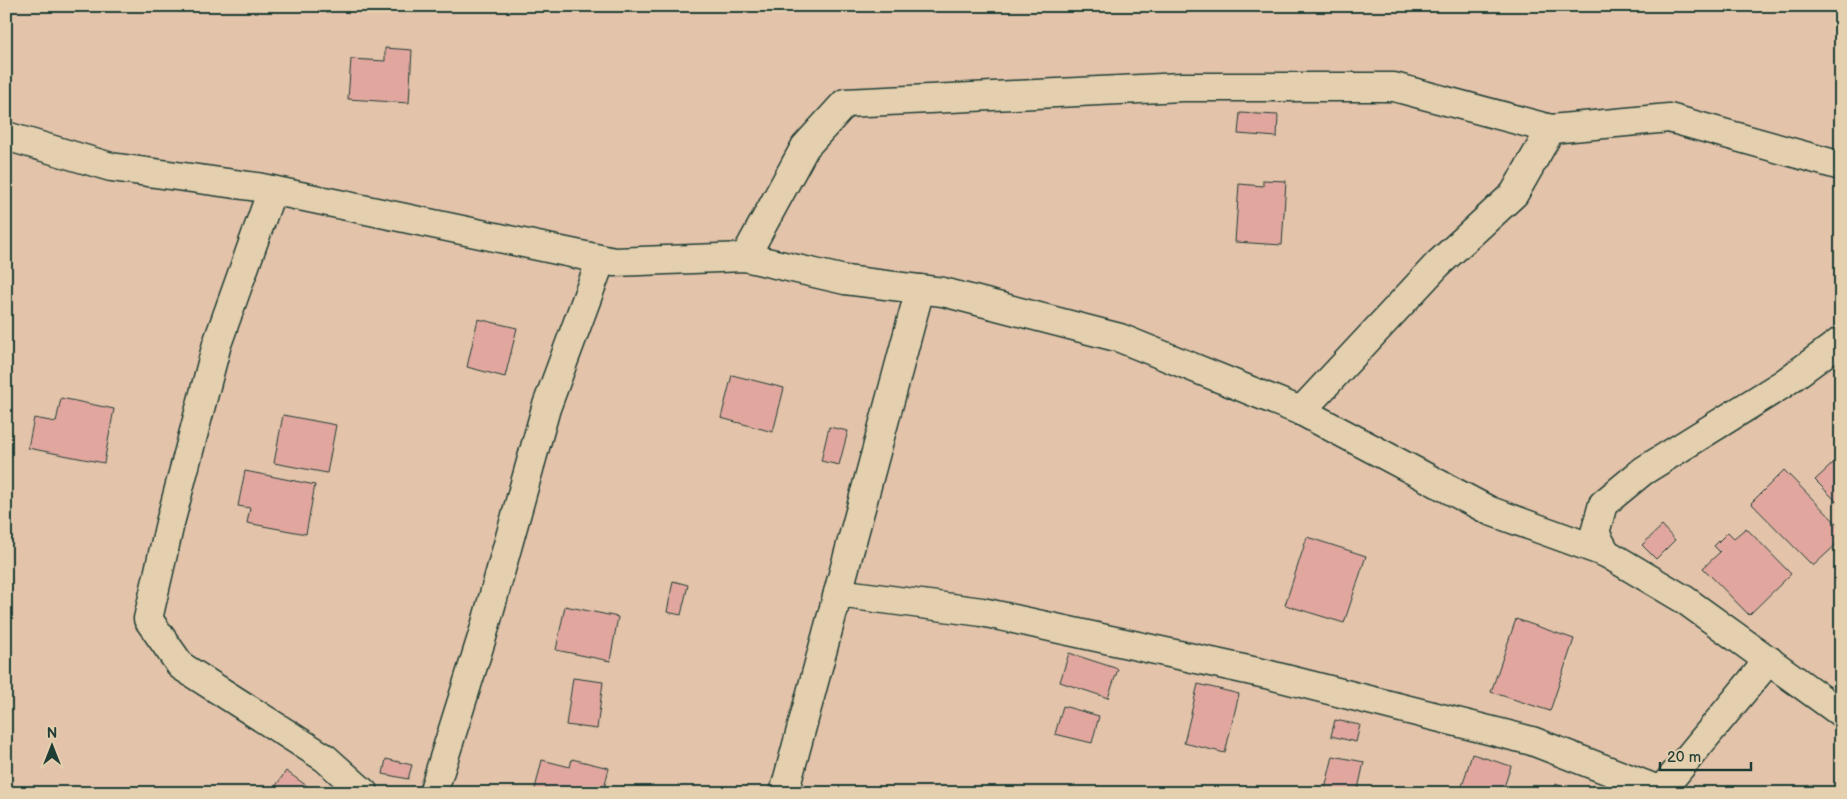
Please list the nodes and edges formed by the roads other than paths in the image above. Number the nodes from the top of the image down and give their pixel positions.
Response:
1 (1551, 129) junction
2 (6, 136) edge
3 (1841, 166) edge
4 (272, 190) junction
5 (745, 257) junction
6 (601, 260) junction
7 (920, 289) junction
8 (1841, 342) edge
9 (1301, 412) junction
10 (1606, 553) junction
11 (838, 593) junction
12 (1768, 660) junction
13 (1841, 713) edge
14 (1660, 792) edge
15 (364, 793) edge
16 (433, 793) edge
17 (784, 793) edge

1 - 3 street
1 - 5 street
1 - 9 street
2 - 4 street
4 - 6 street
4 - 15 street
5 - 6 street
5 - 7 street
6 - 16 street
7 - 9 street
7 - 11 street
8 - 10 street
9 - 10 street
10 - 12 street
11 - 14 street
11 - 17 street
12 - 13 street
12 - 14 street

